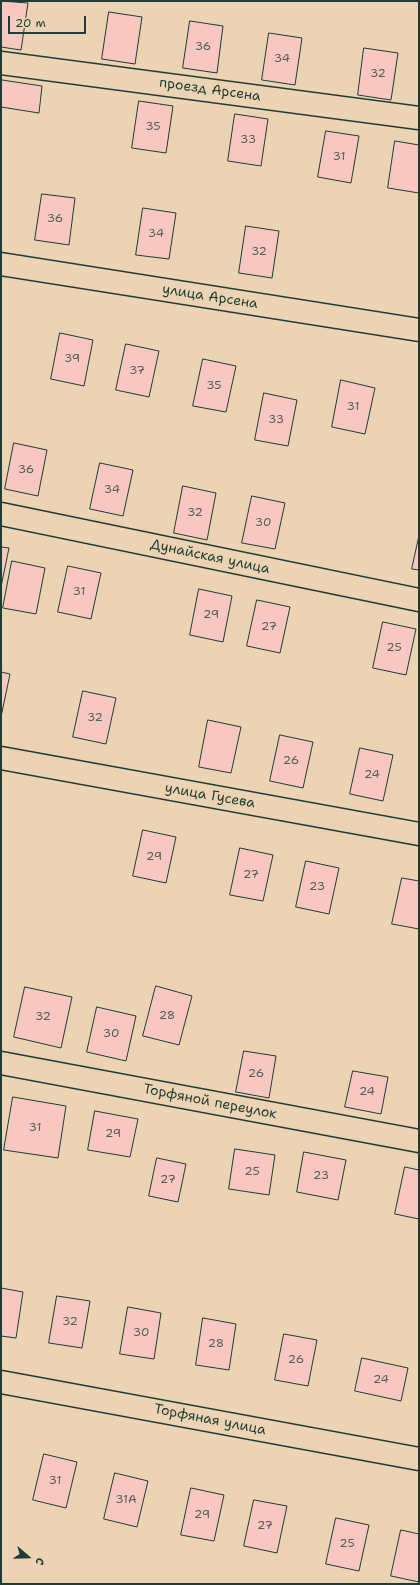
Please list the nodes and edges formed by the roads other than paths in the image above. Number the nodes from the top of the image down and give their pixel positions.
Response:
1 (1, 63) edge
2 (419, 118) edge
3 (1, 264) edge
4 (419, 330) edge
5 (1, 514) edge
6 (419, 600) edge
7 (1, 758) edge
8 (419, 834) edge
9 (1, 1063) edge
10 (419, 1141) edge
11 (1, 1382) edge
12 (419, 1459) edge

1 - 2 street, проезд Арсена
3 - 4 street, улица Арсена
5 - 6 street, Дунайская улица
7 - 8 street, улица Гусева
9 - 10 street, Торфяной переулок
11 - 12 street, Торфяная улица

